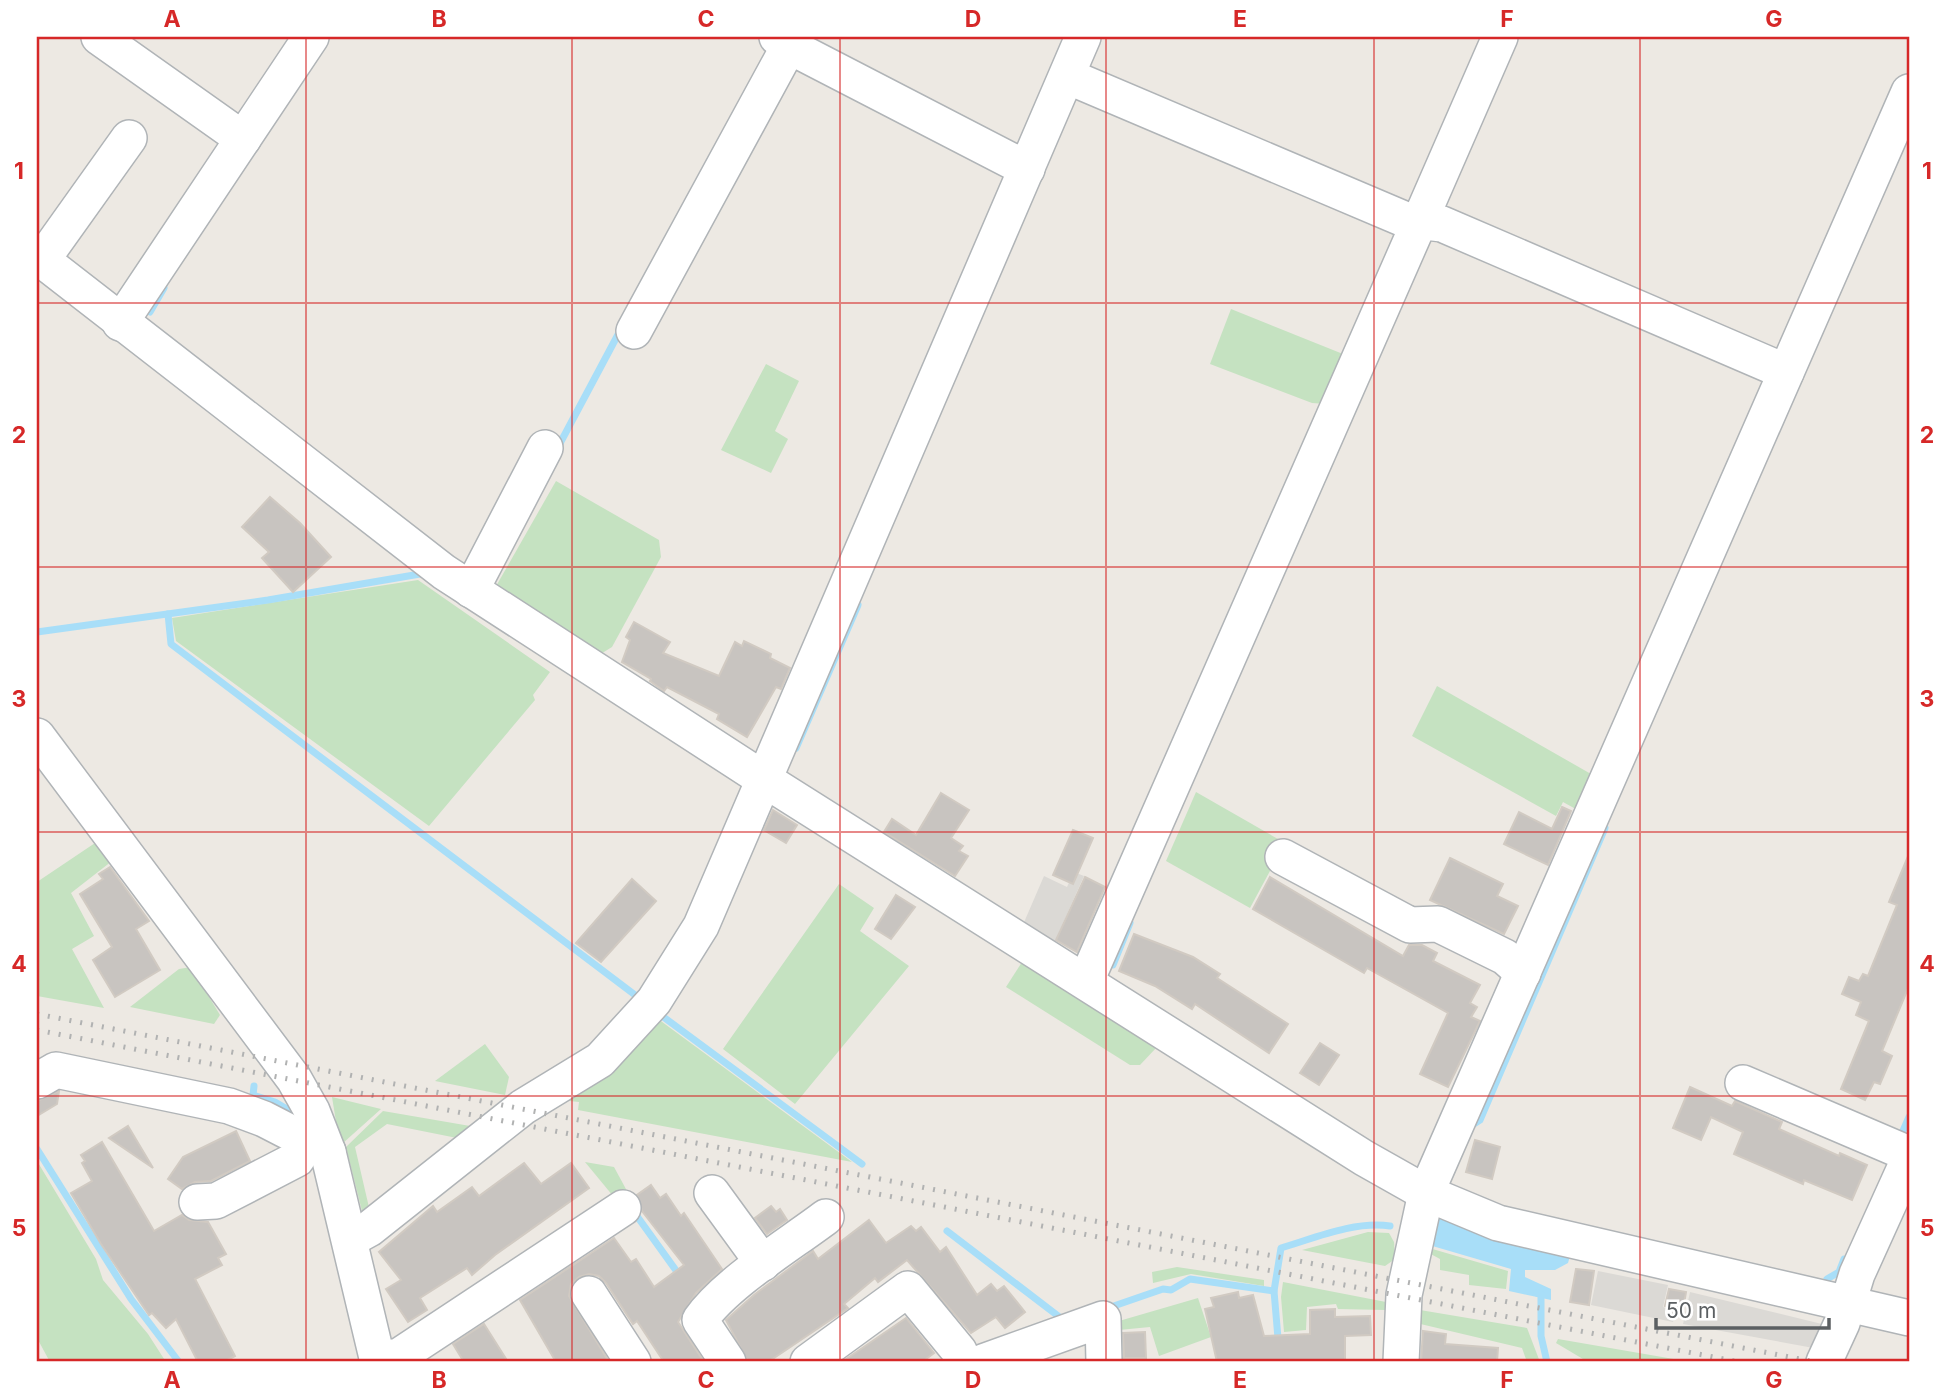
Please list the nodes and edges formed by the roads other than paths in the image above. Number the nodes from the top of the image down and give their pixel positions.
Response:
1 (99, 37) edge
2 (311, 37) edge
3 (1083, 37) edge
4 (1500, 37) edge
5 (783, 42) edge
6 (1076, 79) junction
7 (1909, 92) edge
8 (128, 138) dead end
9 (243, 139) junction
10 (1027, 169) junction
11 (1428, 224) junction
12 (43, 271) edge
13 (120, 323) junction
14 (634, 331) dead end
15 (1786, 372) junction
16 (545, 448) dead end
17 (471, 590) junction
18 (37, 736) edge
19 (762, 788) junction
20 (1283, 857) dead end
21 (1523, 973) junction
22 (1086, 981) junction
23 (37, 1081) edge
24 (1743, 1083) dead end
25 (318, 1146) junction
26 (1902, 1153) edge
27 (712, 1193) dead end
28 (1426, 1193) junction
29 (197, 1202) dead end
30 (623, 1208) dead end
31 (826, 1217) dead end
32 (360, 1235) junction
33 (763, 1263) junction
34 (589, 1294) dead end
35 (1847, 1304) junction
36 (1909, 1318) edge
37 (969, 1358) edge
38 (385, 1359) edge
39 (633, 1362) edge
40 (728, 1362) edge
41 (808, 1362) edge
42 (1104, 1362) edge
43 (1401, 1362) edge
44 (1824, 1362) edge

1 - 9 street
2 - 9 street
3 - 6 street
4 - 11 street
5 - 10 street
5 - 14 street
6 - 10 street
6 - 11 street
7 - 15 street
8 - 12 street
9 - 13 street
10 - 19 street
11 - 15 street
11 - 22 street
12 - 13 street
13 - 17 street
15 - 21 street
16 - 17 street
17 - 19 street
18 - 25 street
19 - 22 street
19 - 32 street
20 - 21 street
21 - 28 street
22 - 28 street
23 - 25 street
24 - 26 street
25 - 29 street
25 - 32 street
26 - 35 street
27 - 33 street
28 - 35 street
28 - 43 street
30 - 38 street
31 - 33 street
32 - 38 street
33 - 40 street
34 - 39 street
35 - 36 street
35 - 44 street
37 - 41 street
37 - 42 street

